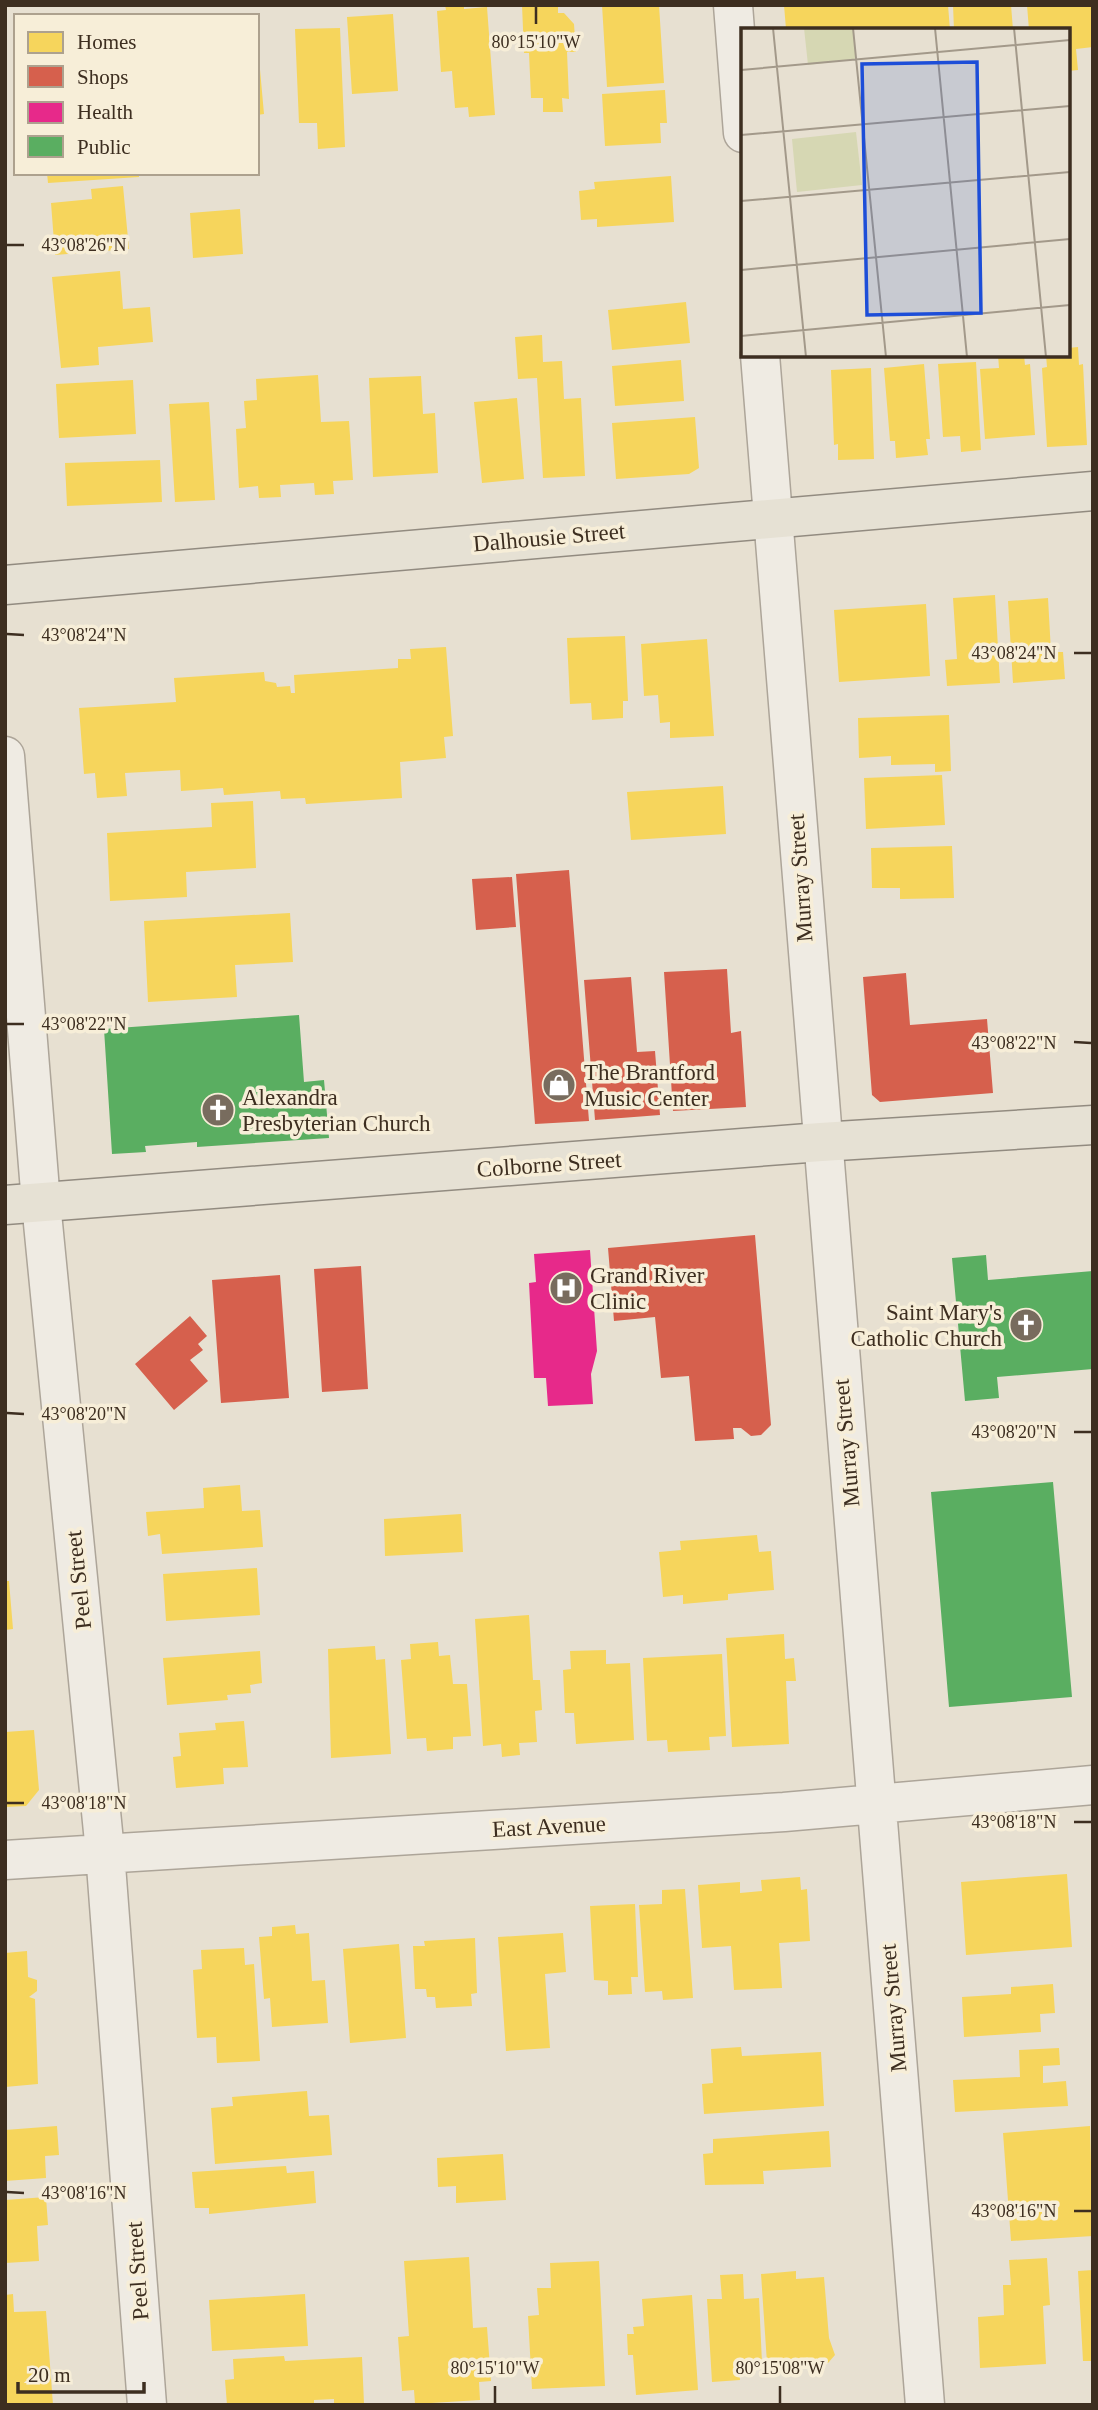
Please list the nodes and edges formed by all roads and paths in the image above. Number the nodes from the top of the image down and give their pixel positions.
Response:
1 (733, 5) edge
2 (741, 107) edge
3 (760, 357) edge
4 (1093, 491) edge
5 (772, 517) junction
6 (5, 585) edge
7 (5, 756) edge
8 (1093, 1125) edge
9 (821, 1142) junction
10 (23, 1204) edge
11 (1093, 1785) edge
12 (877, 1806) junction
13 (105, 1852) junction
14 (5, 1860) edge
15 (147, 2405) edge
16 (925, 2405) edge

1 - 2 street
3 - 5 street, Murray Street
4 - 5 main road, Dalhousie Street
5 - 6 main road, Dalhousie Street
5 - 9 street, Murray Street
7 - 10 street, Peel Street
8 - 9 main road, Colborne Street
9 - 10 main road, Colborne Street
9 - 12 street, Murray Street
10 - 13 street, Peel Street
11 - 12 street, East Avenue
12 - 13 street, East Avenue
12 - 16 street, Murray Street
13 - 14 street, East Avenue
13 - 15 street, Peel Street

